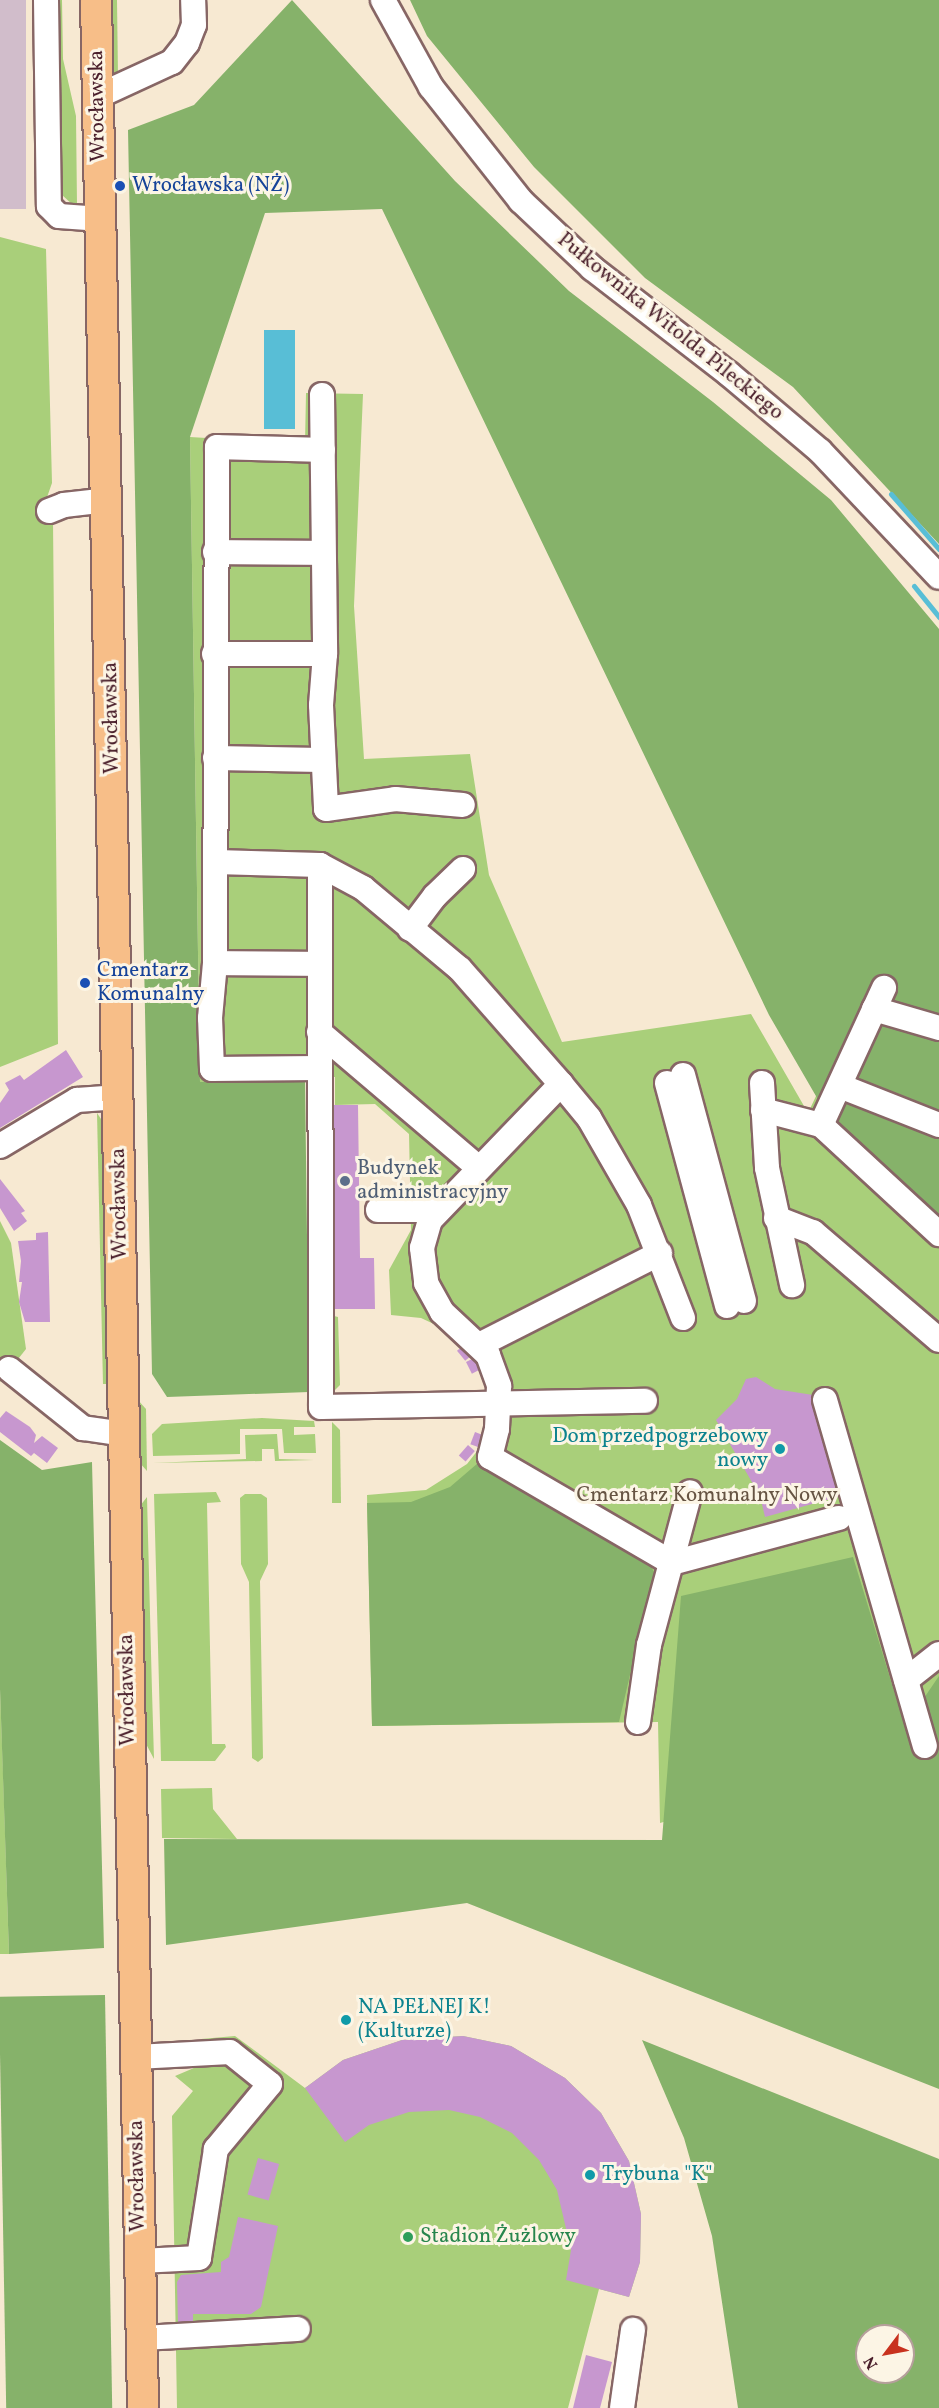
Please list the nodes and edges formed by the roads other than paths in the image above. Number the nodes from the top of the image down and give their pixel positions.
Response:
1 (46, 0) edge
2 (96, 0) edge
3 (193, 0) edge
4 (383, 0) edge
5 (98, 96) junction
6 (101, 219) junction
7 (322, 395) dead end
8 (323, 450) junction
9 (107, 500) junction
10 (49, 511) dead end
11 (215, 552) junction
12 (323, 553) junction
13 (939, 576) edge
14 (214, 654) junction
15 (325, 654) junction
16 (214, 758) junction
17 (322, 760) junction
18 (463, 805) dead end
19 (216, 862) junction
20 (320, 865) junction
21 (463, 869) dead end
22 (410, 929) junction
23 (215, 963) junction
24 (320, 964) junction
25 (939, 1028) edge
26 (319, 1032) junction
27 (318, 1073) junction
28 (675, 1079) dead end
29 (762, 1083) dead end
30 (561, 1084) junction
31 (840, 1086) junction
32 (119, 1097) junction
33 (763, 1110) junction
34 (821, 1125) junction
35 (939, 1125) edge
36 (0, 1146) edge
37 (479, 1168) junction
38 (378, 1210) dead end
39 (439, 1210) junction
40 (776, 1218) junction
41 (939, 1234) edge
42 (660, 1253) junction
43 (792, 1285) dead end
44 (736, 1303) dead end
45 (683, 1318) dead end
46 (939, 1340) edge
47 (479, 1345) junction
48 (9, 1369) dead end
49 (493, 1397) junction
50 (825, 1400) dead end
51 (645, 1401) dead end
52 (124, 1434) junction
53 (690, 1492) dead end
54 (839, 1518) dead end
55 (672, 1563) junction
56 (939, 1654) edge
57 (906, 1680) junction
58 (638, 1722) dead end
59 (926, 1746) dead end
60 (136, 2057) junction
61 (140, 2261) junction
62 (298, 2330) dead end
63 (633, 2330) dead end
64 (142, 2338) junction
65 (143, 2408) edge
66 (622, 2408) edge

1 - 6 street
2 - 5 main road, Wrocławska
3 - 5 street
4 - 13 street, Pułkownika Witolda Pileckiego
5 - 6 main road, Wrocławska
6 - 9 main road, Wrocławska
7 - 8 street
8 - 11 street
8 - 12 street
9 - 10 street
9 - 32 main road, Wrocławska
11 - 12 street
11 - 14 street
12 - 15 street
14 - 15 street
14 - 16 street
15 - 17 street
16 - 17 street
16 - 19 street
17 - 18 street
19 - 20 street
19 - 23 street
20 - 22 street
20 - 24 street
21 - 22 street
22 - 30 street
23 - 24 street
23 - 27 street
24 - 26 street
25 - 31 street
26 - 27 street
26 - 37 street
27 - 49 street
28 - 44 street
29 - 33 street
30 - 37 street
30 - 42 street
31 - 34 street
31 - 35 street
32 - 36 street
32 - 52 main road, Wrocławska
33 - 34 street
33 - 40 street
34 - 41 street
37 - 39 street
38 - 39 street
39 - 47 street
40 - 43 street
40 - 46 street
42 - 45 street
42 - 47 street
47 - 49 street
48 - 52 street
49 - 51 street
49 - 55 street
50 - 57 street
52 - 60 main road, Wrocławska
53 - 55 street
54 - 55 street
55 - 58 street
56 - 57 street
57 - 59 street
60 - 61 main road, Wrocławska
60 - 61 street
61 - 64 main road, Wrocławska
62 - 64 street
63 - 66 street
64 - 65 main road, Wrocławska

